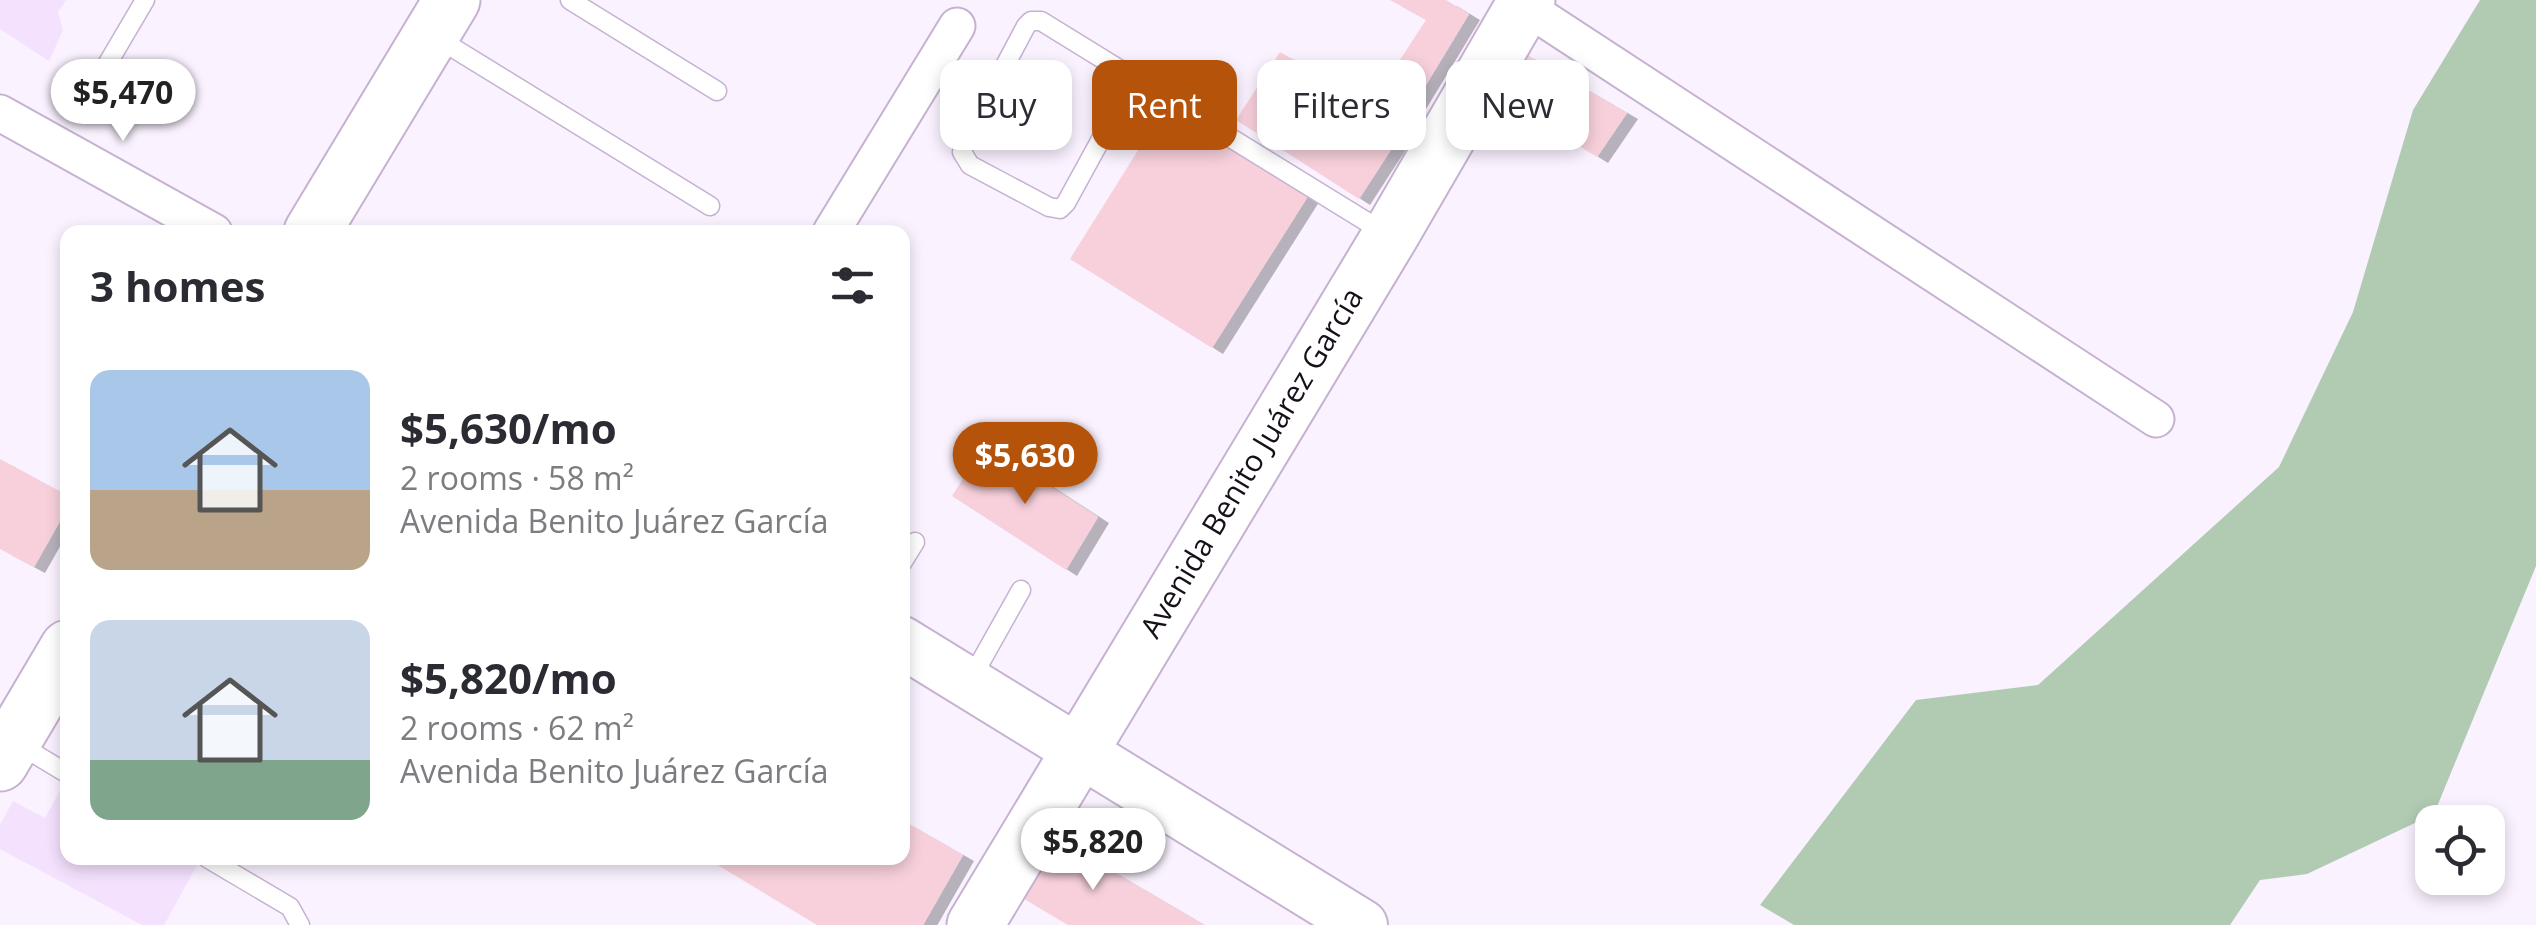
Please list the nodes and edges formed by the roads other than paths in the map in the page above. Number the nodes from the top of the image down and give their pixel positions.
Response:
1 (145, 0) edge
2 (570, 0) edge
3 (1522, 2) edge
4 (442, 18) edge
5 (957, 26) dead end
6 (102, 73) dead end
7 (1136, 77) joint
8 (717, 92) dead end
9 (0, 113) edge
10 (1237, 140) edge
11 (710, 206) dead end
12 (201, 225) edge
13 (316, 225) edge
14 (835, 225) edge
15 (1390, 236) junction
16 (2156, 419) dead end
17 (915, 542) dead end
18 (910, 550) edge
19 (1021, 590) dead end
20 (910, 647) edge
21 (60, 661) edge
22 (968, 684) junction
23 (6, 752) edge
24 (1077, 752) junction
25 (60, 771) edge
26 (219, 865) edge
27 (300, 925) edge
28 (975, 925) edge
29 (1362, 925) edge

1 - 6 lane
2 - 8 lane
3 - 15 main road, Avenida Benito Juárez García
3 - 16 street
4 - 11 lane
4 - 13 main road
5 - 14 street
7 - 7 lane
9 - 12 street
10 - 15 lane
15 - 24 main road, Avenida Benito Juárez García
17 - 18 lane
19 - 22 lane
20 - 22 street
21 - 23 main road
22 - 24 street
23 - 25 lane
24 - 28 main road, Avenida Benito Juárez García
24 - 29 street
26 - 27 lane

